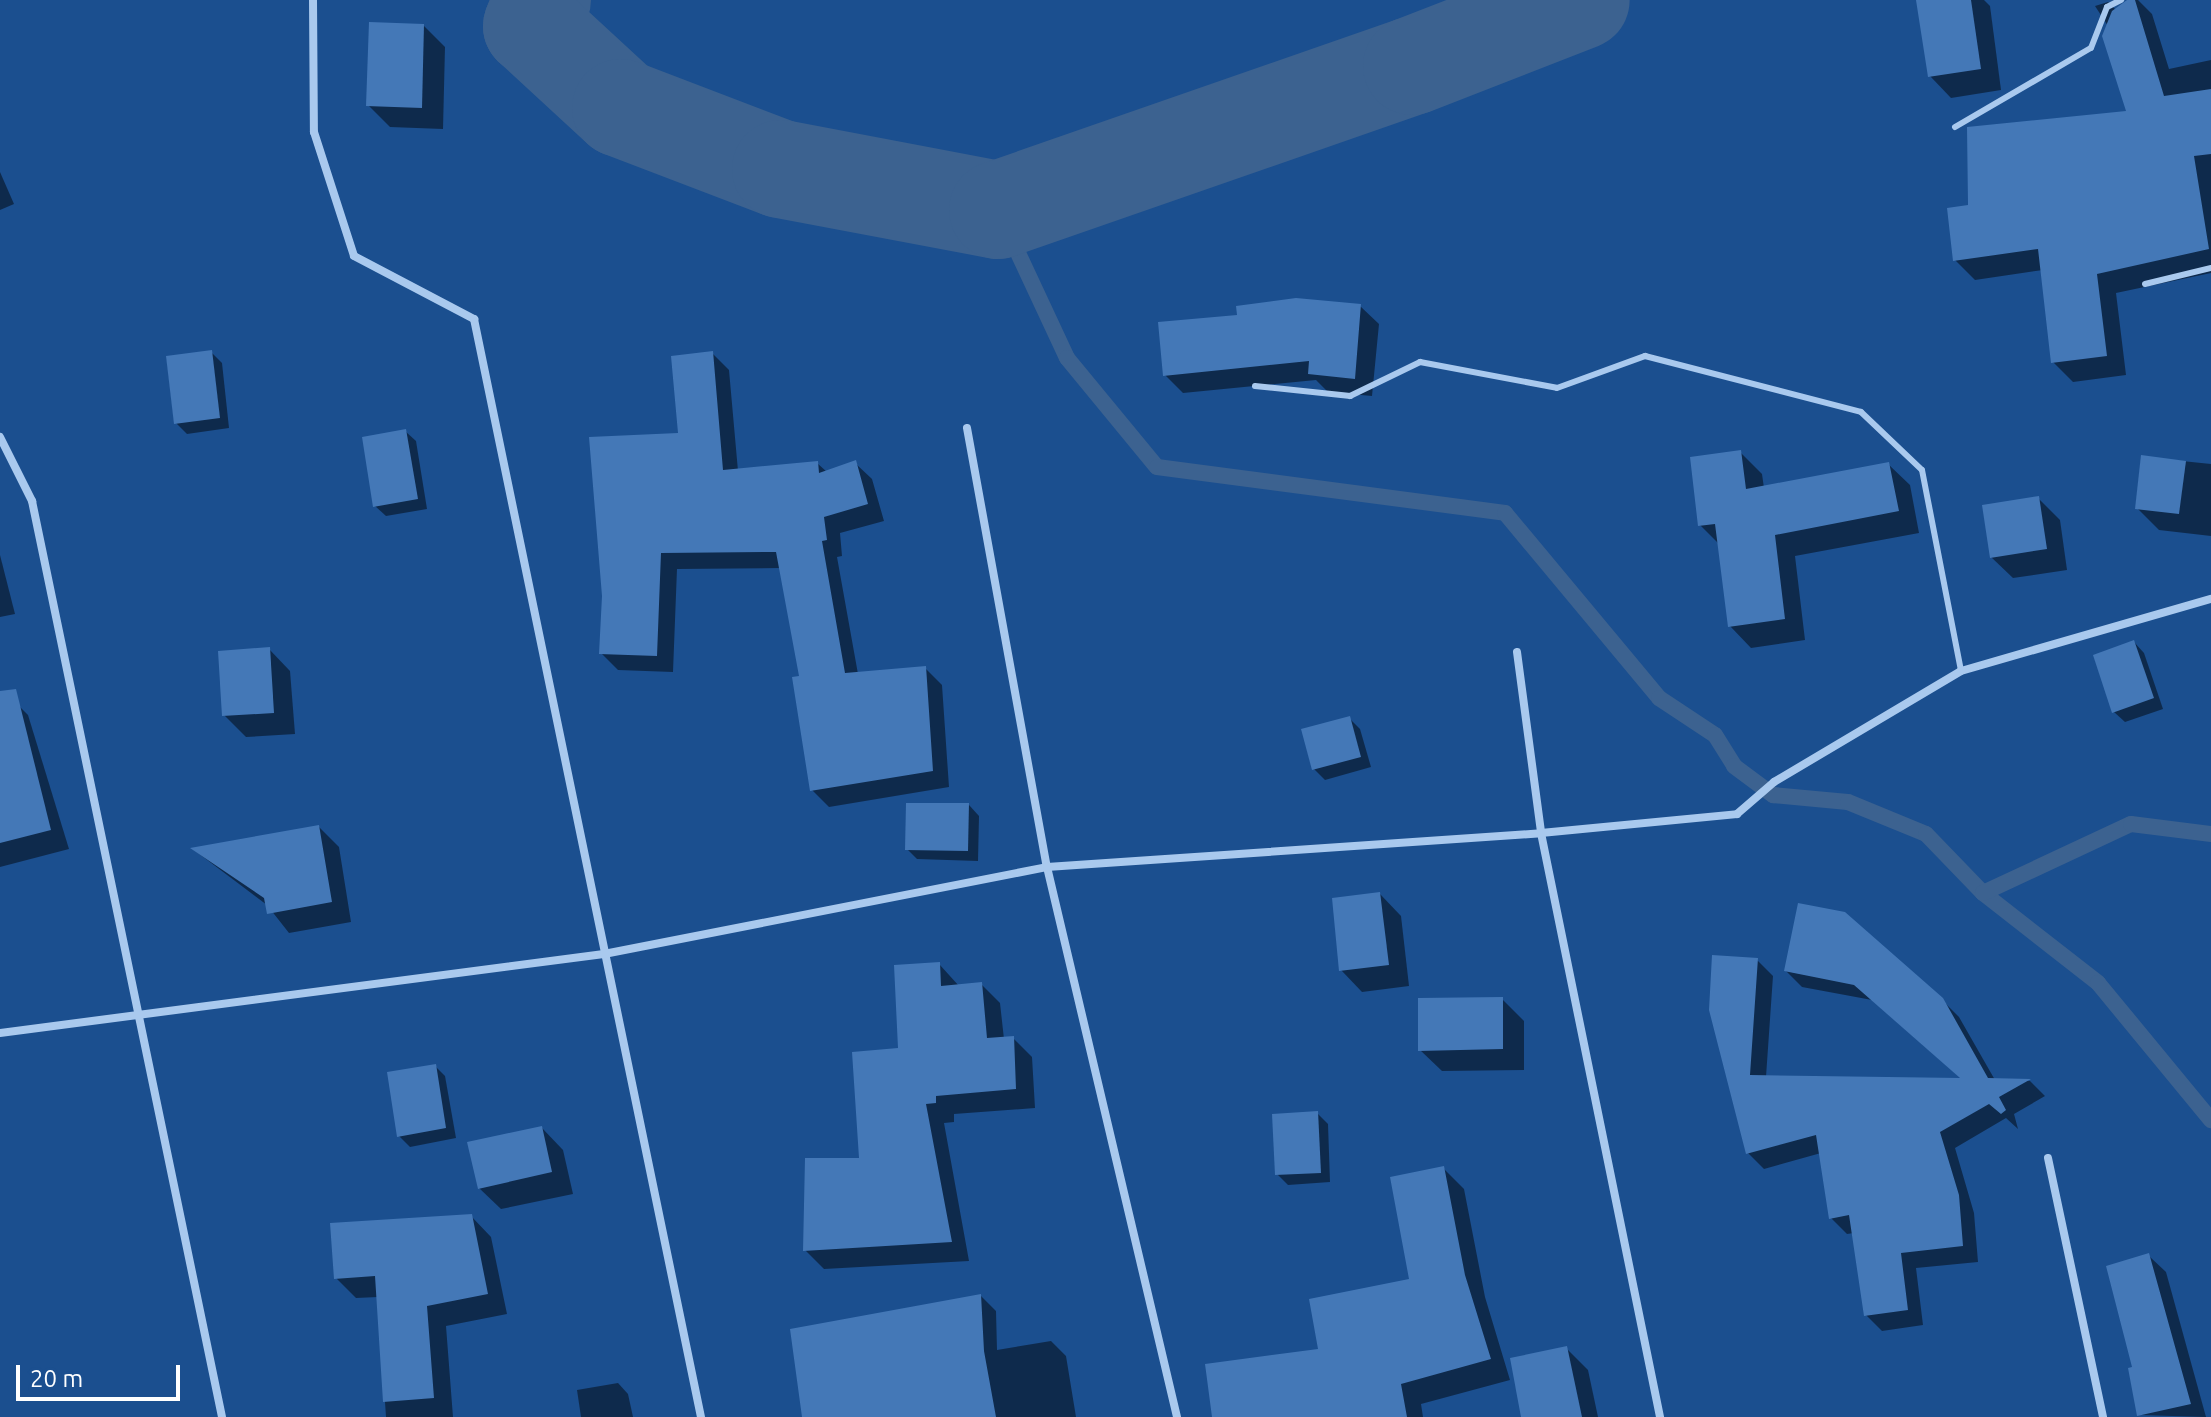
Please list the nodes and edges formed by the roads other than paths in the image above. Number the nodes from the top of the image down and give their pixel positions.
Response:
1 (313, 0) edge
2 (2121, 0) edge
3 (1955, 127) dead end
4 (2211, 268) edge
5 (2145, 284) dead end
6 (1255, 386) dead end
7 (967, 428) dead end
8 (0, 437) edge
9 (2211, 599) edge
10 (1517, 652) dead end
11 (1961, 671) junction
12 (1541, 833) junction
13 (1047, 867) junction
14 (604, 954) junction
15 (138, 1017) junction
16 (0, 1033) edge
17 (2048, 1158) dead end
18 (222, 1417) edge
19 (701, 1417) edge
20 (1177, 1417) edge
21 (1660, 1417) edge
22 (2103, 1417) edge

1 - 14 street
2 - 3 lane
4 - 5 lane
6 - 11 lane
7 - 13 street
8 - 15 street
9 - 11 street
10 - 12 street
11 - 12 street
12 - 13 street
12 - 21 street
13 - 14 street
13 - 20 street
14 - 15 street
14 - 19 street
15 - 16 street
15 - 18 street
17 - 22 street

